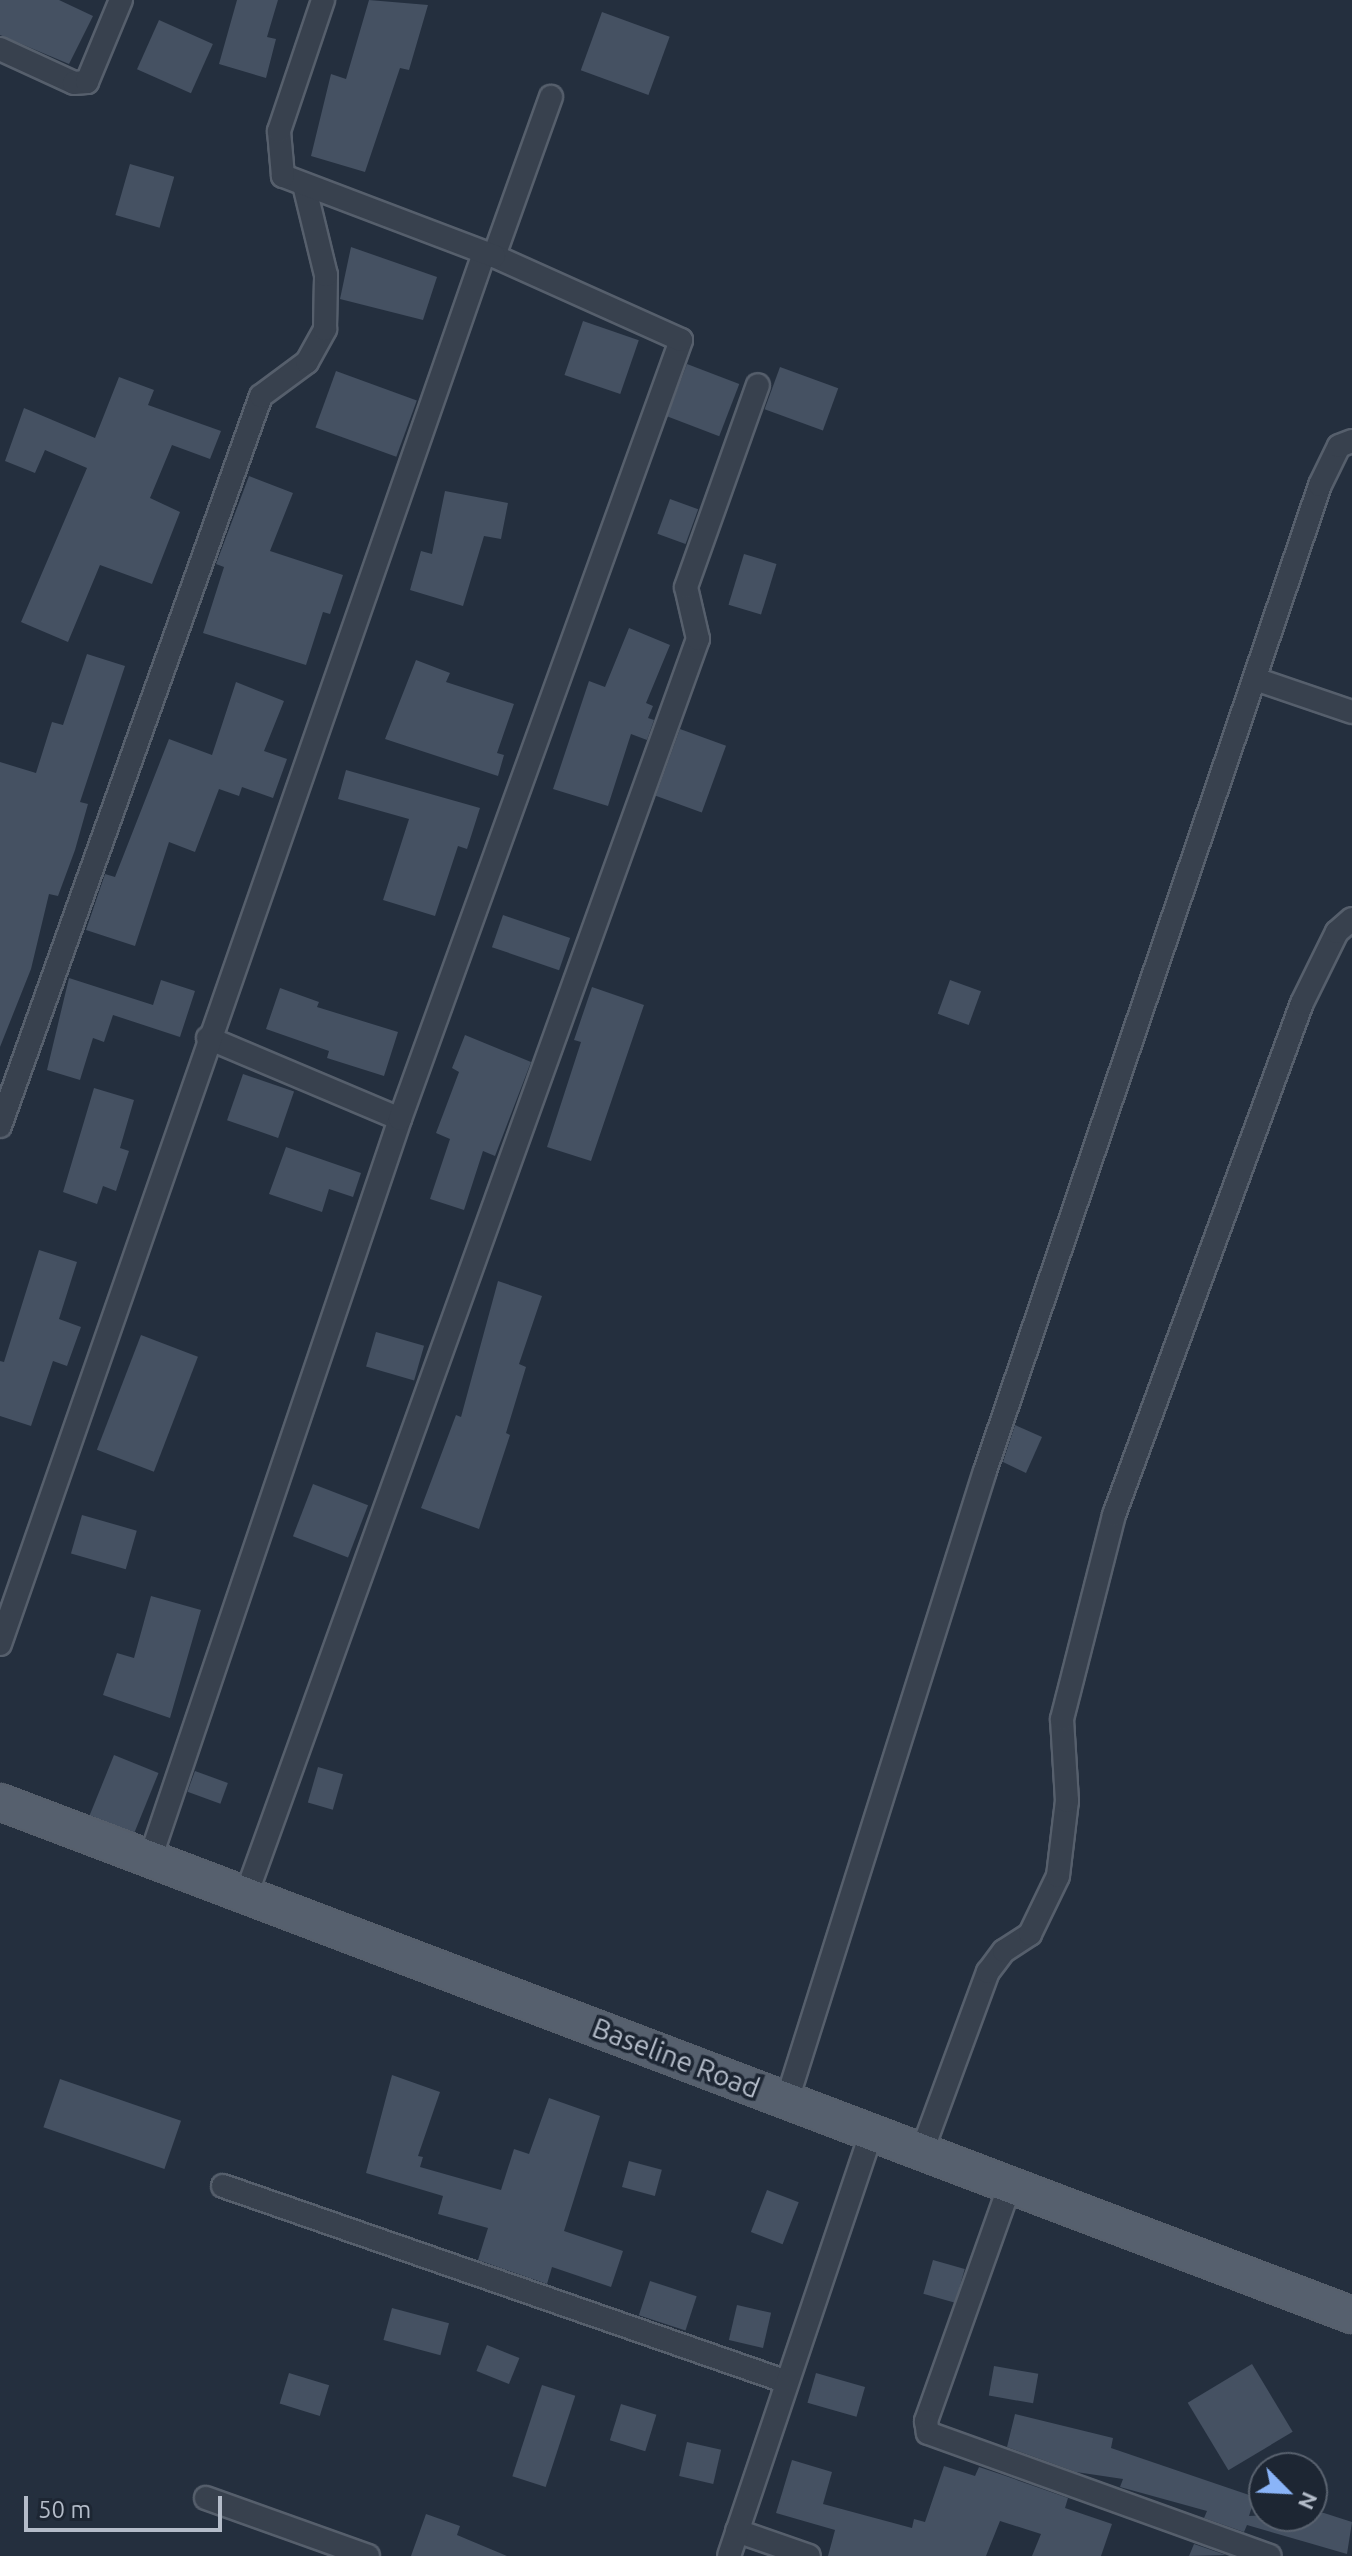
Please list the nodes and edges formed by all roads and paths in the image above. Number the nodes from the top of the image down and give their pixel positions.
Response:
1 (121, 0) edge
2 (323, 0) edge
3 (0, 49) edge
4 (551, 97) dead end
5 (304, 185) junction
6 (489, 255) junction
7 (758, 385) dead end
8 (1352, 441) edge
9 (1255, 679) junction
10 (1352, 712) edge
11 (1352, 919) edge
12 (208, 1038) junction
13 (400, 1119) junction
14 (0, 1126) edge
15 (0, 1644) edge
16 (0, 1802) edge
17 (150, 1859) junction
18 (246, 1895) junction
19 (787, 2100) junction
20 (871, 2133) junction
21 (922, 2151) junction
22 (1010, 2185) junction
23 (223, 2186) dead end
24 (1352, 2315) edge
25 (787, 2382) junction
26 (206, 2498) dead end
27 (737, 2531) junction
28 (368, 2556) edge
29 (729, 2556) edge
30 (809, 2556) edge
31 (1269, 2556) edge

1 - 3 street
2 - 5 street
4 - 6 street
5 - 6 street
5 - 14 street
6 - 12 street
6 - 13 street
7 - 18 street
8 - 9 street
9 - 10 street
9 - 19 street
11 - 21 street
12 - 13 street
12 - 15 street
13 - 17 street
16 - 17 main road, Baseline Road
17 - 18 main road, Baseline Road
18 - 19 main road, Baseline Road
19 - 20 main road, Baseline Road
20 - 21 main road, Baseline Road
20 - 25 street
21 - 22 main road, Baseline Road
22 - 24 main road, Baseline Road
22 - 31 street
23 - 25 street
25 - 27 street
26 - 28 street
27 - 29 street
27 - 30 street

